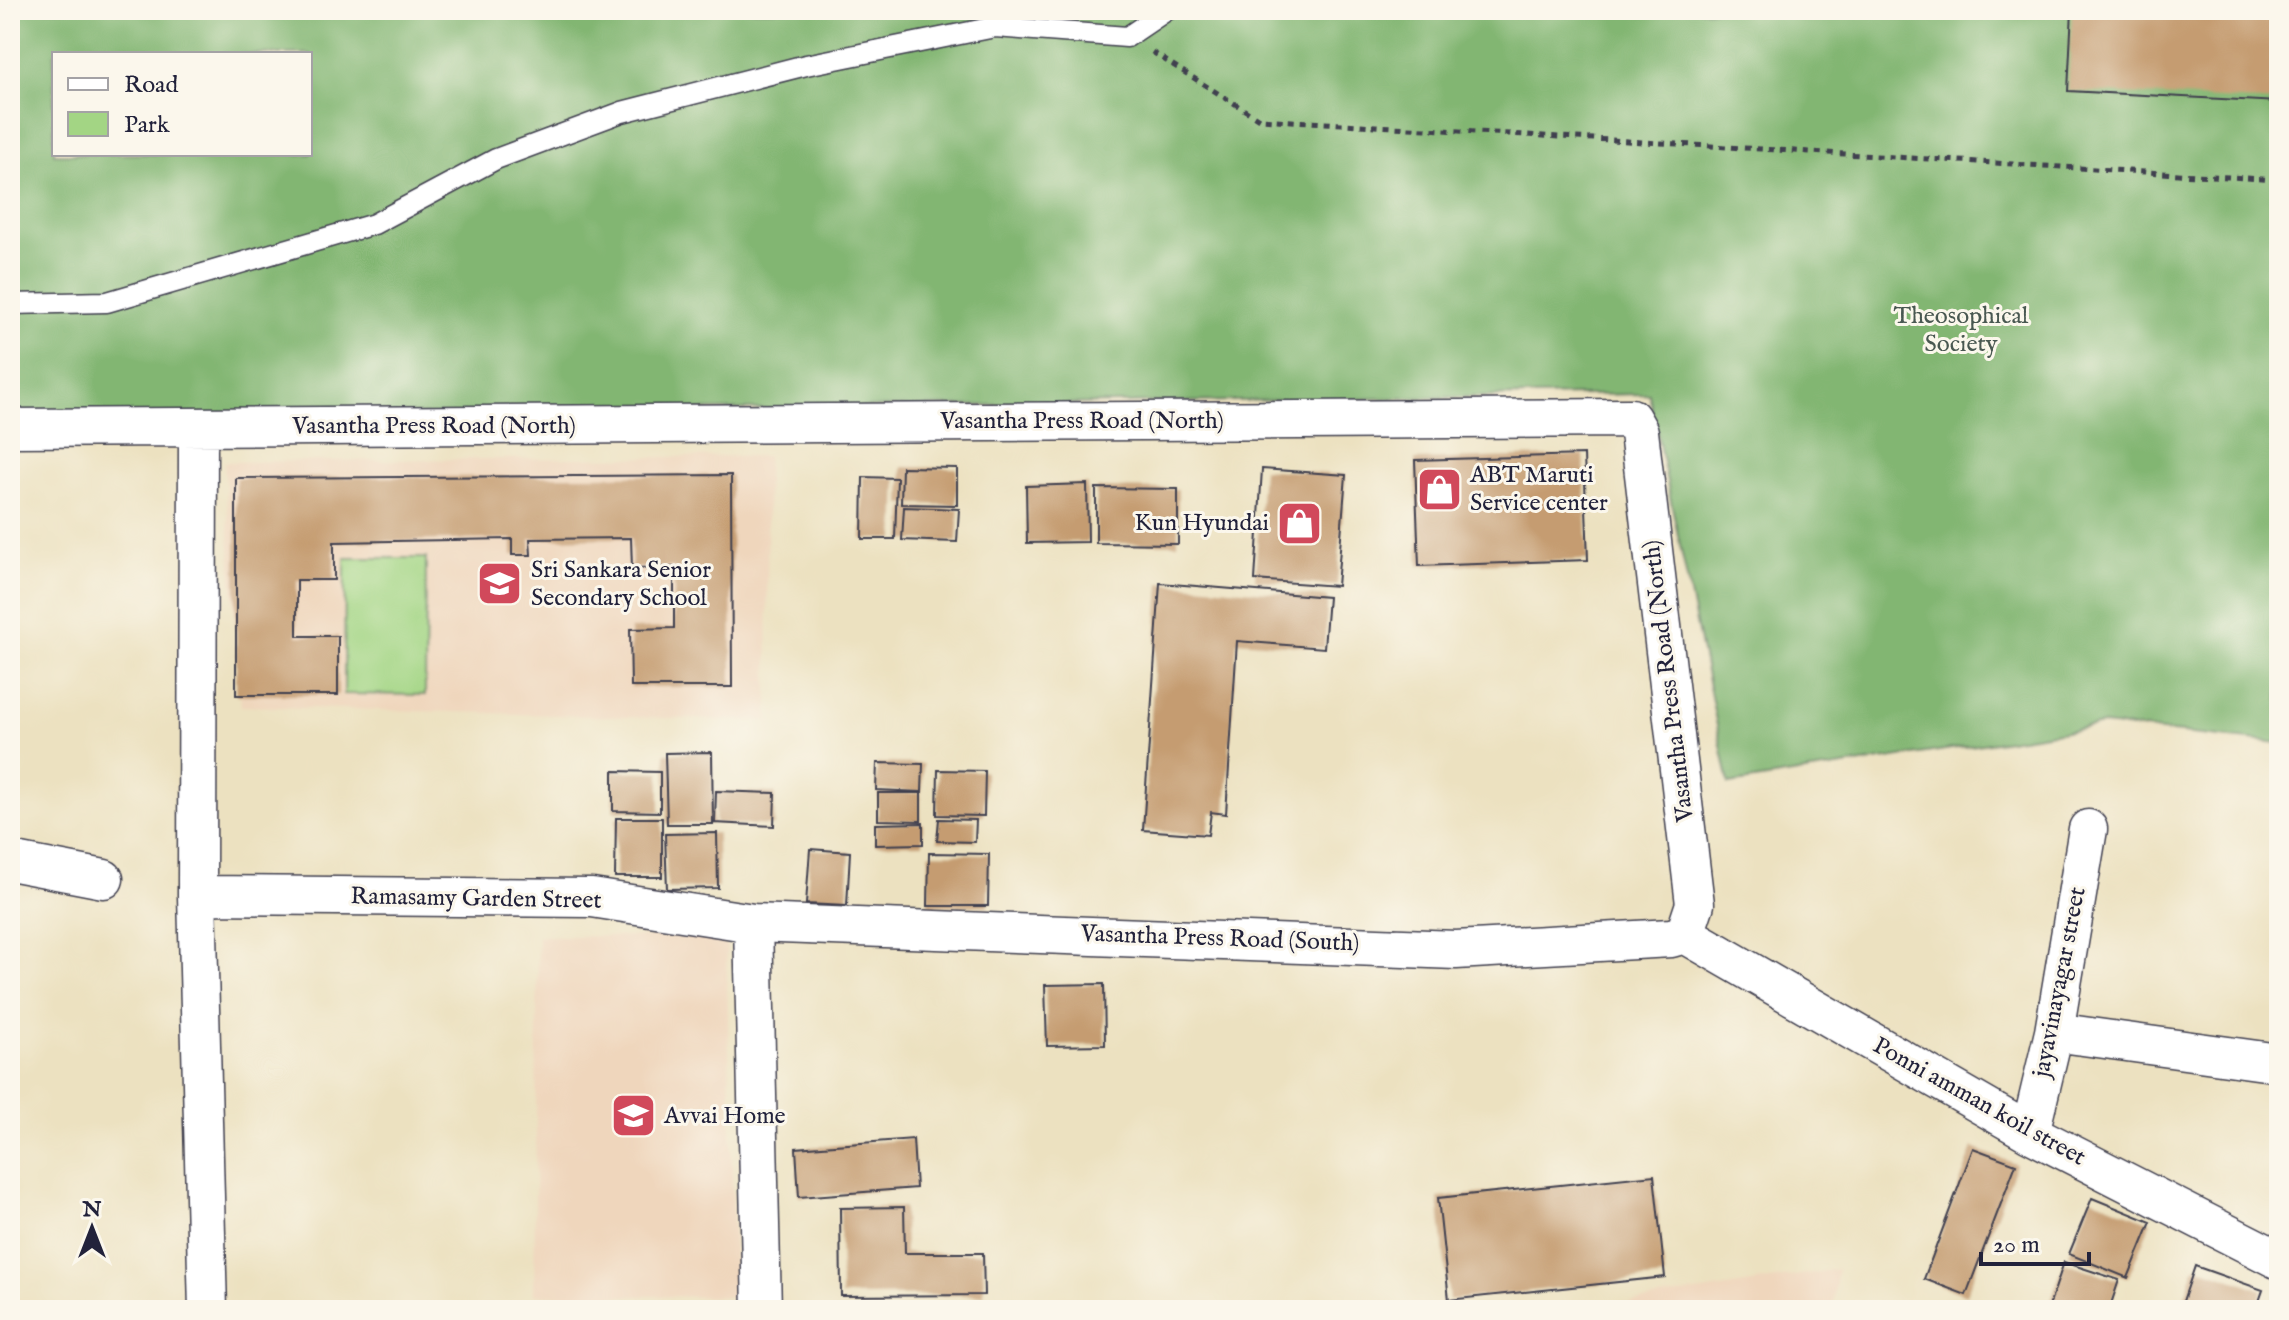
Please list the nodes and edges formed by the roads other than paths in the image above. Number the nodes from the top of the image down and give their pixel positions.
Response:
1 (1167, 10) edge
2 (10, 304) edge
3 (10, 428) edge
4 (198, 428) junction
5 (2088, 829) dead end
6 (10, 861) edge
7 (104, 879) dead end
8 (197, 895) junction
9 (753, 923) junction
10 (1685, 934) junction
11 (2054, 1032) junction
12 (2279, 1063) edge
13 (2030, 1133) junction
14 (2279, 1260) edge
15 (208, 1310) edge
16 (762, 1310) edge

1 - 2 lane
3 - 4 street, Vasantha Press Road (North)
4 - 8 street
4 - 10 street, Vasantha Press Road (North)
5 - 11 street, jayavinayagar street
6 - 7 street
8 - 9 street, Ramasamy Garden Street
8 - 15 street
9 - 10 street, Vasantha Press Road (South)
9 - 16 street
10 - 13 street, Ponni amman koil street
11 - 12 street
11 - 13 street, jayavinayagar street
13 - 14 street, Ponni amman koil street

